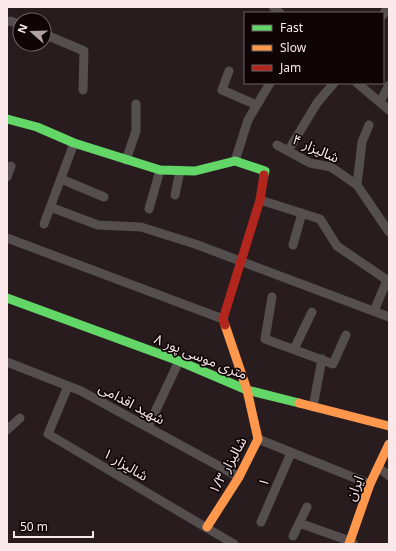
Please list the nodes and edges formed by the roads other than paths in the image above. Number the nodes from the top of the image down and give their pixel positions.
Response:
1 (52, 37) edge
2 (229, 71) dead end
3 (269, 84) edge
4 (333, 84) edge
5 (358, 84) edge
6 (389, 85) edge
7 (83, 90) dead end
8 (380, 102) junction
9 (136, 104) dead end
10 (257, 105) junction
11 (389, 110) edge
12 (7, 119) edge
13 (369, 125) dead end
14 (74, 143) junction
15 (277, 145) dead end
16 (288, 151) junction
17 (126, 160) junction
18 (235, 162) junction
19 (11, 166) dead end
20 (160, 170) junction
21 (180, 171) junction
22 (7, 177) edge
23 (61, 179) junction
24 (357, 185) junction
25 (175, 195) dead end
26 (104, 197) dead end
27 (260, 200) junction
28 (50, 207) junction
29 (149, 209) dead end
30 (302, 213) junction
31 (44, 224) dead end
32 (389, 232) edge
33 (7, 238) edge
34 (293, 245) dead end
35 (242, 261) junction
36 (272, 297) dead end
37 (7, 298) edge
38 (374, 311) junction
39 (312, 312) dead end
40 (389, 317) edge
41 (223, 319) junction
42 (346, 335) dead end
43 (294, 349) junction
44 (322, 359) junction
45 (179, 360) junction
46 (7, 362) edge
47 (68, 386) junction
48 (247, 390) junction
49 (312, 406) junction
50 (20, 418) dead end
51 (389, 426) edge
52 (148, 427) junction
53 (7, 430) edge
54 (258, 439) junction
55 (389, 444) edge
56 (291, 453) junction
57 (379, 468) junction
58 (239, 476) junction
59 (389, 476) edge
60 (370, 484) junction
61 (306, 507) dead end
62 (261, 522) dead end
63 (299, 523) junction
64 (207, 527) junction
65 (293, 536) dead end
66 (220, 540) edge
67 (351, 543) edge
68 (234, 544) edge

1 - 7 street
2 - 10 street
3 - 10 street
4 - 16 street
5 - 8 street
6 - 8 street
8 - 11 street
9 - 17 street
10 - 18 street
12 - 14 street
13 - 24 street
14 - 17 street
14 - 23 street
15 - 16 street, شالیزار ۴
16 - 24 street, شالیزار ۴
17 - 20 street
18 - 21 street
18 - 27 street
19 - 22 street
20 - 21 street
20 - 29 street
21 - 25 street
23 - 26 street
23 - 28 street
24 - 32 street, شالیزار ۴
27 - 30 street
27 - 35 street
28 - 31 street
28 - 35 street
30 - 34 street
30 - 38 street
33 - 41 street
35 - 38 street
35 - 41 street
36 - 43 street
37 - 45 street, ۸ متری موسی پور
38 - 40 street
39 - 43 street
41 - 48 street, شالیزار ۱/۳
42 - 44 street
43 - 44 street
44 - 49 street
45 - 48 street, ۸ متری موسی پور
45 - 52 street
46 - 47 street, شهید اقدامی
47 - 52 street, شهید اقدامی
47 - 64 street, شاليزار ۱
48 - 49 street, ۸ متری موسی پور
48 - 54 street, شالیزار ۱/۳
49 - 51 street, ۸ متری موسی پور
50 - 53 street
52 - 58 street, شهید اقدامی
54 - 56 street
54 - 58 street, شالیزار ۱/۳
55 - 57 street, ایران
56 - 60 street
56 - 62 street, ۱
57 - 59 street
57 - 60 street, ایران
58 - 64 street, شالیزار ۱/۳
60 - 67 street, ایران
61 - 63 street
63 - 65 street
63 - 67 street
64 - 66 street, شاليزار ۱
66 - 68 street, شاليزار ۱

